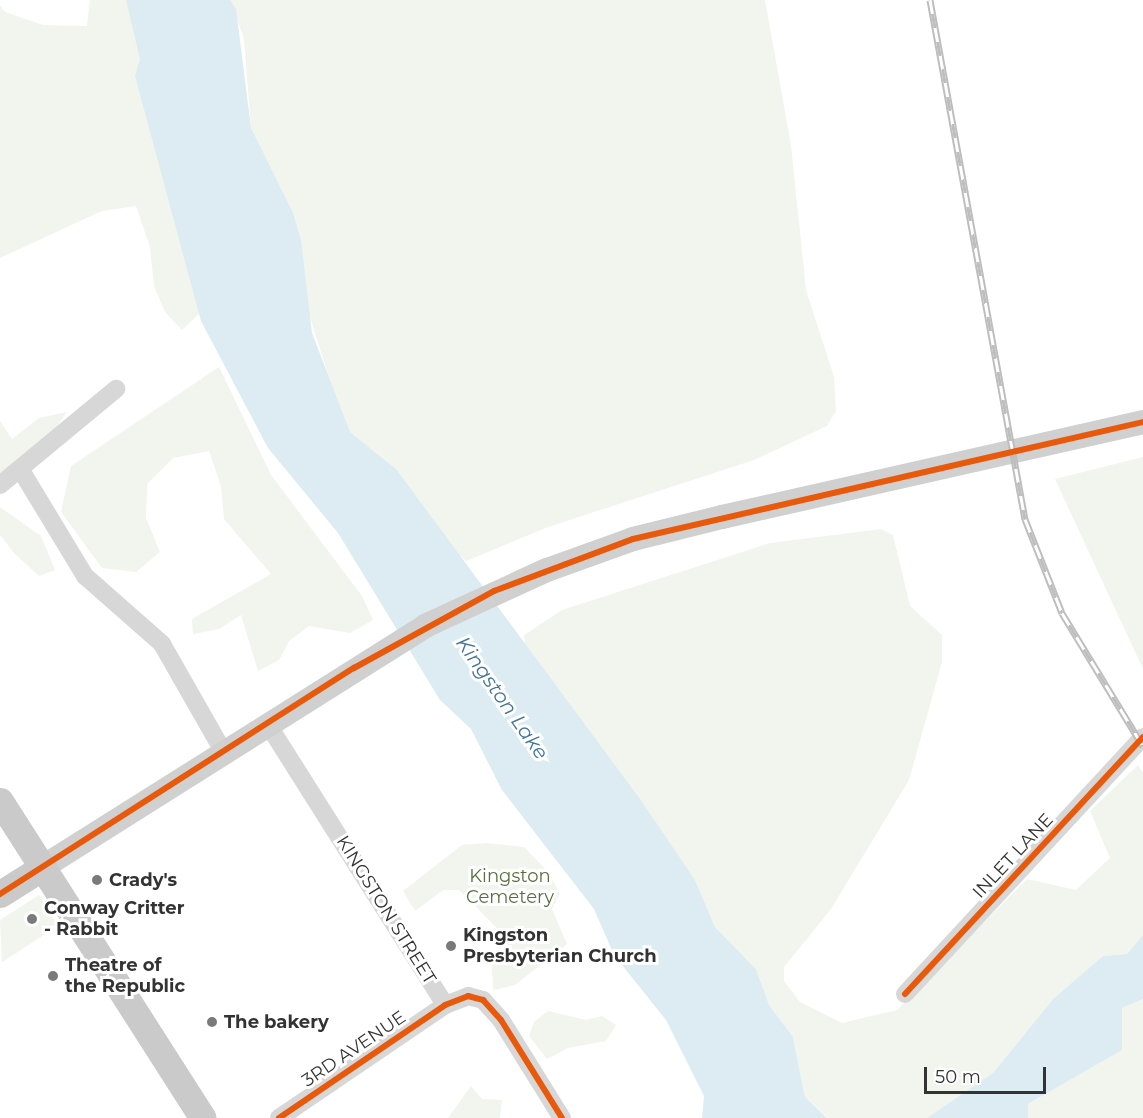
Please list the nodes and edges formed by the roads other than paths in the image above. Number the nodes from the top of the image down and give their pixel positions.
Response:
1 (116, 389) dead end
2 (1143, 422) edge
3 (22, 472) junction
4 (0, 485) edge
5 (267, 723) junction
6 (1143, 737) edge
7 (223, 751) junction
8 (0, 801) edge
9 (43, 867) junction
10 (0, 894) edge
11 (905, 994) dead end
12 (446, 1005) junction
13 (203, 1118) edge
14 (279, 1118) edge
15 (562, 1118) edge

1 - 3 street
2 - 5 main road
3 - 4 street
3 - 7 street
5 - 7 main road
5 - 12 street, KINGSTON STREET
6 - 11 street, INLET LANE
7 - 9 main road
8 - 9 main road
9 - 10 main road
9 - 13 main road
12 - 14 street, 3RD AVENUE
12 - 15 street, KINGSTON STREET

